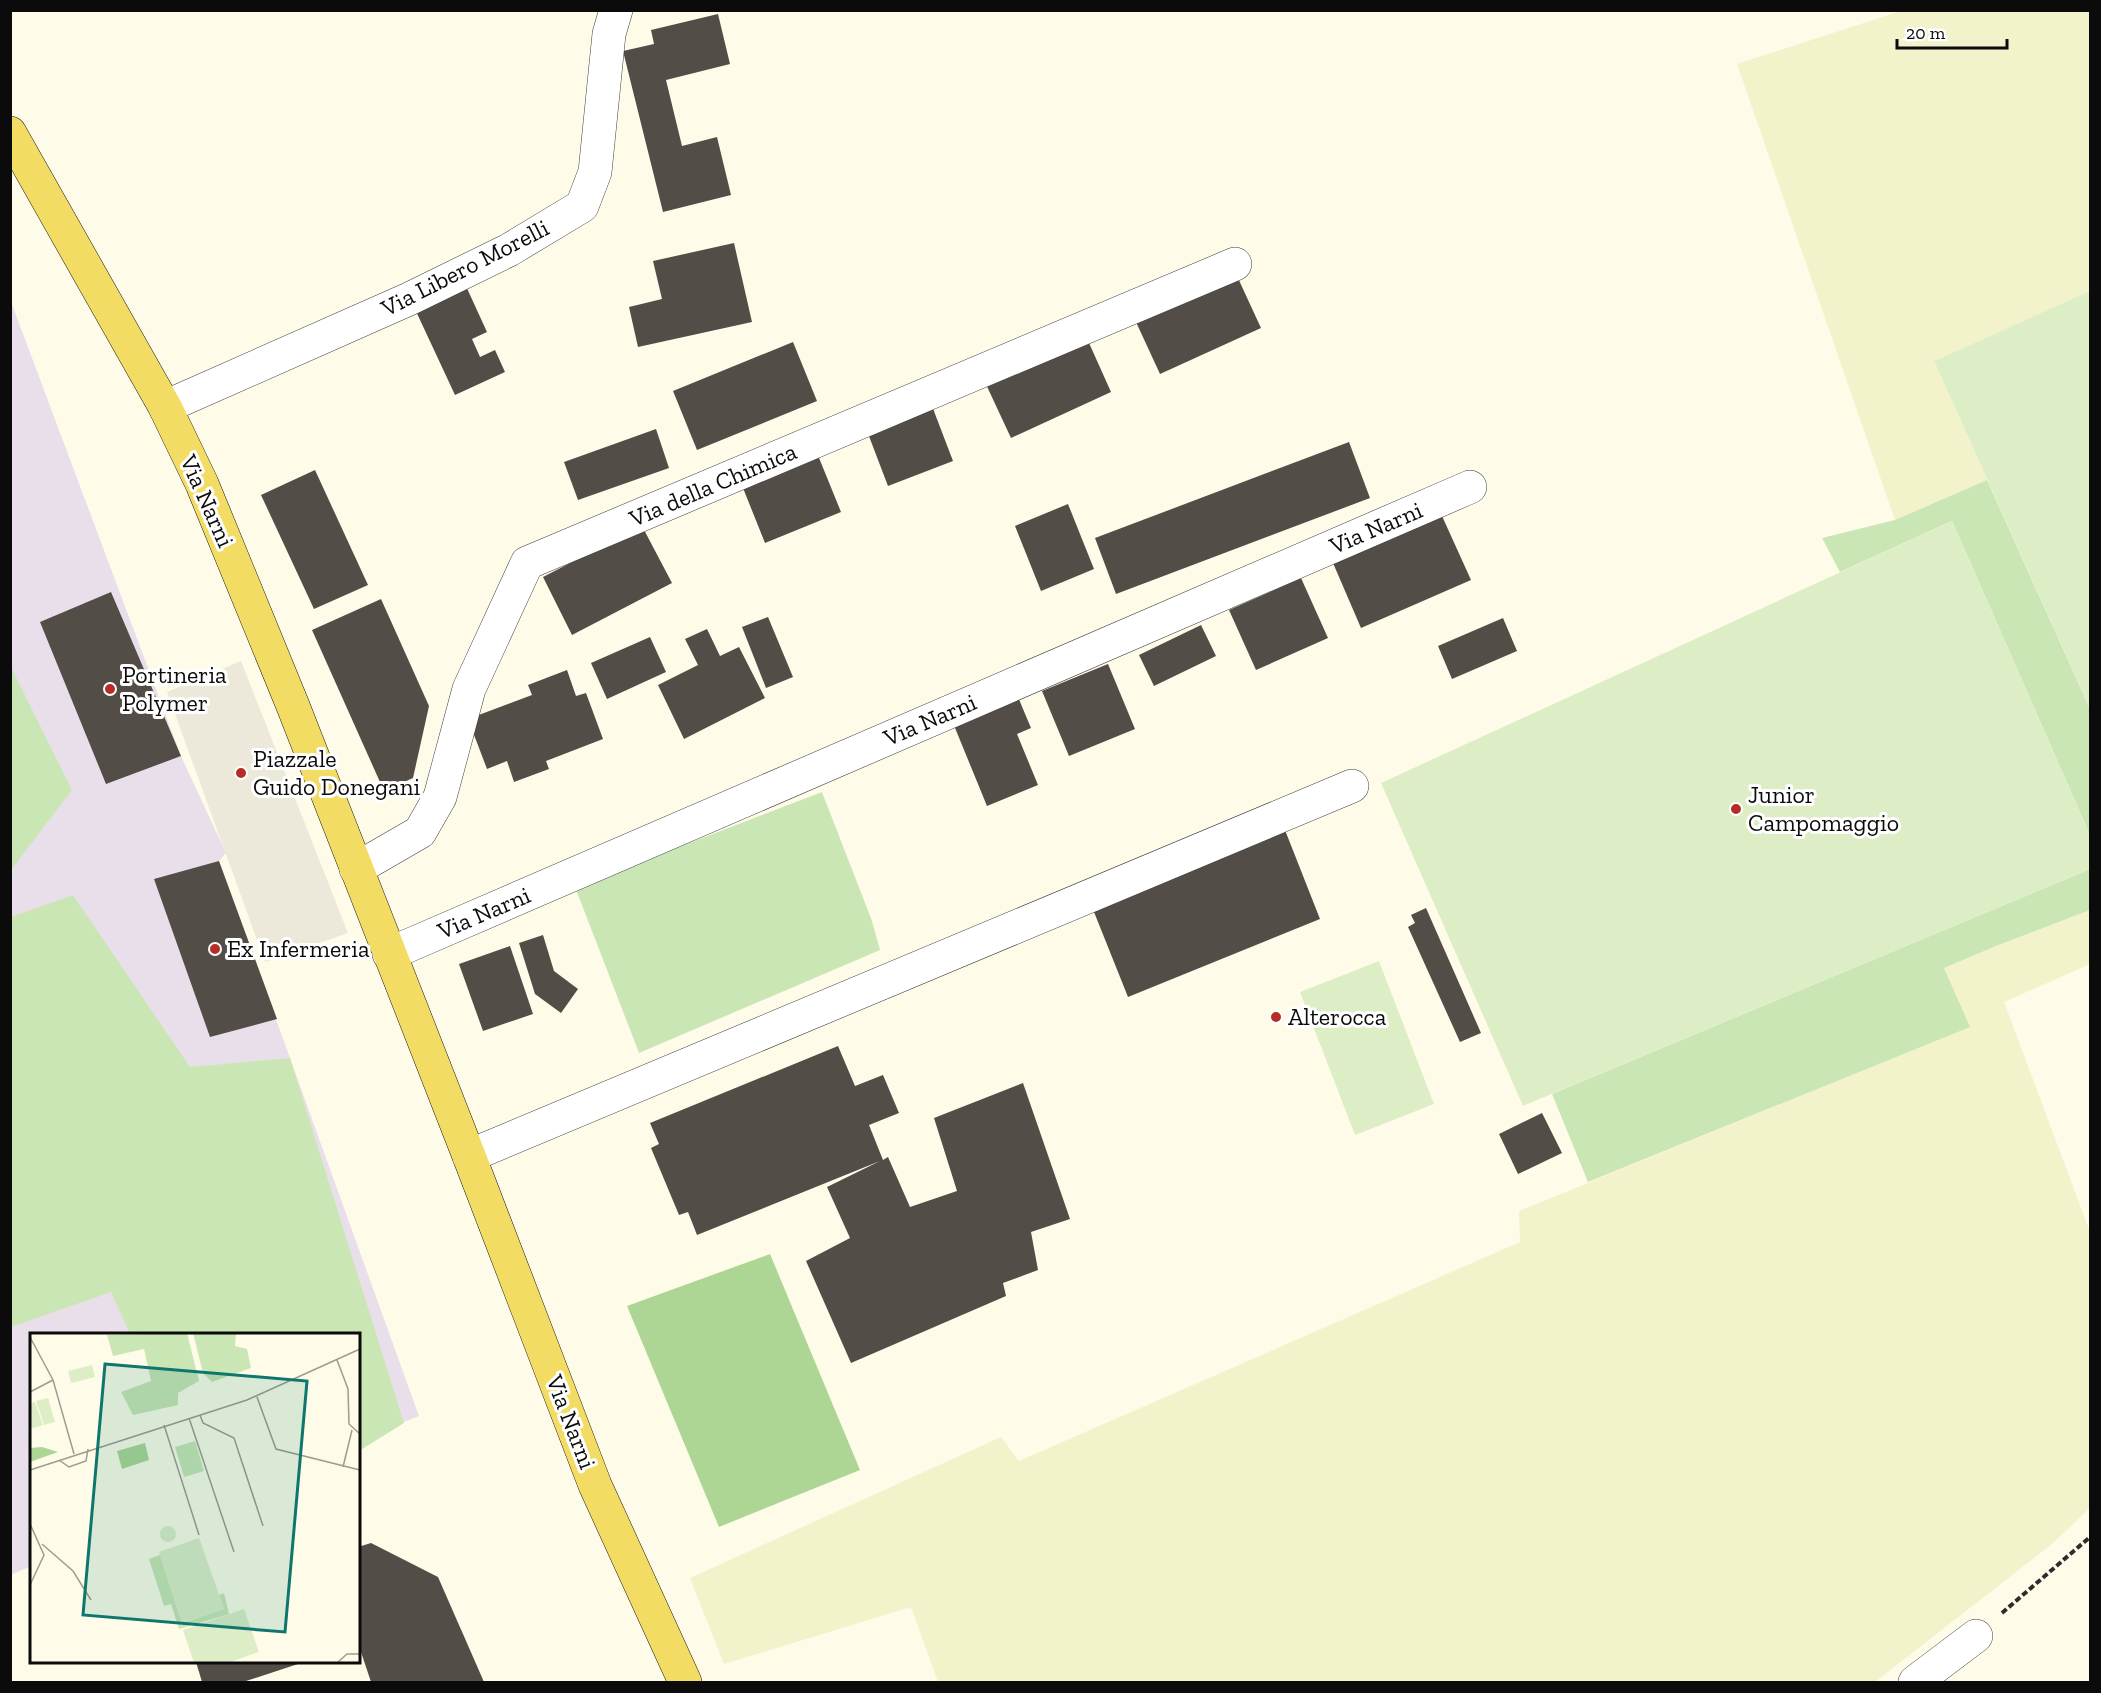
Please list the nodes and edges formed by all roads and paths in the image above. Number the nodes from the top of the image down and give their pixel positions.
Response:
1 (616, 10) edge
2 (10, 133) edge
3 (1235, 264) dead end
4 (165, 407) junction
5 (1470, 487) dead end
6 (1352, 786) dead end
7 (356, 869) junction
8 (389, 954) junction
9 (469, 1156) junction
10 (2091, 1537) edge
11 (1976, 1636) joint
12 (685, 1683) edge
13 (1915, 1683) edge

1 - 4 street, Via Libero Morelli
2 - 4 main road, Via Narni
3 - 7 street, Via della Chimica
4 - 7 main road, Via Narni
5 - 8 street, Via Narni
6 - 9 street
7 - 8 main road, Via Narni
8 - 9 main road, Via Narni
9 - 12 main road, Via Narni
10 - 11 path
11 - 13 street

